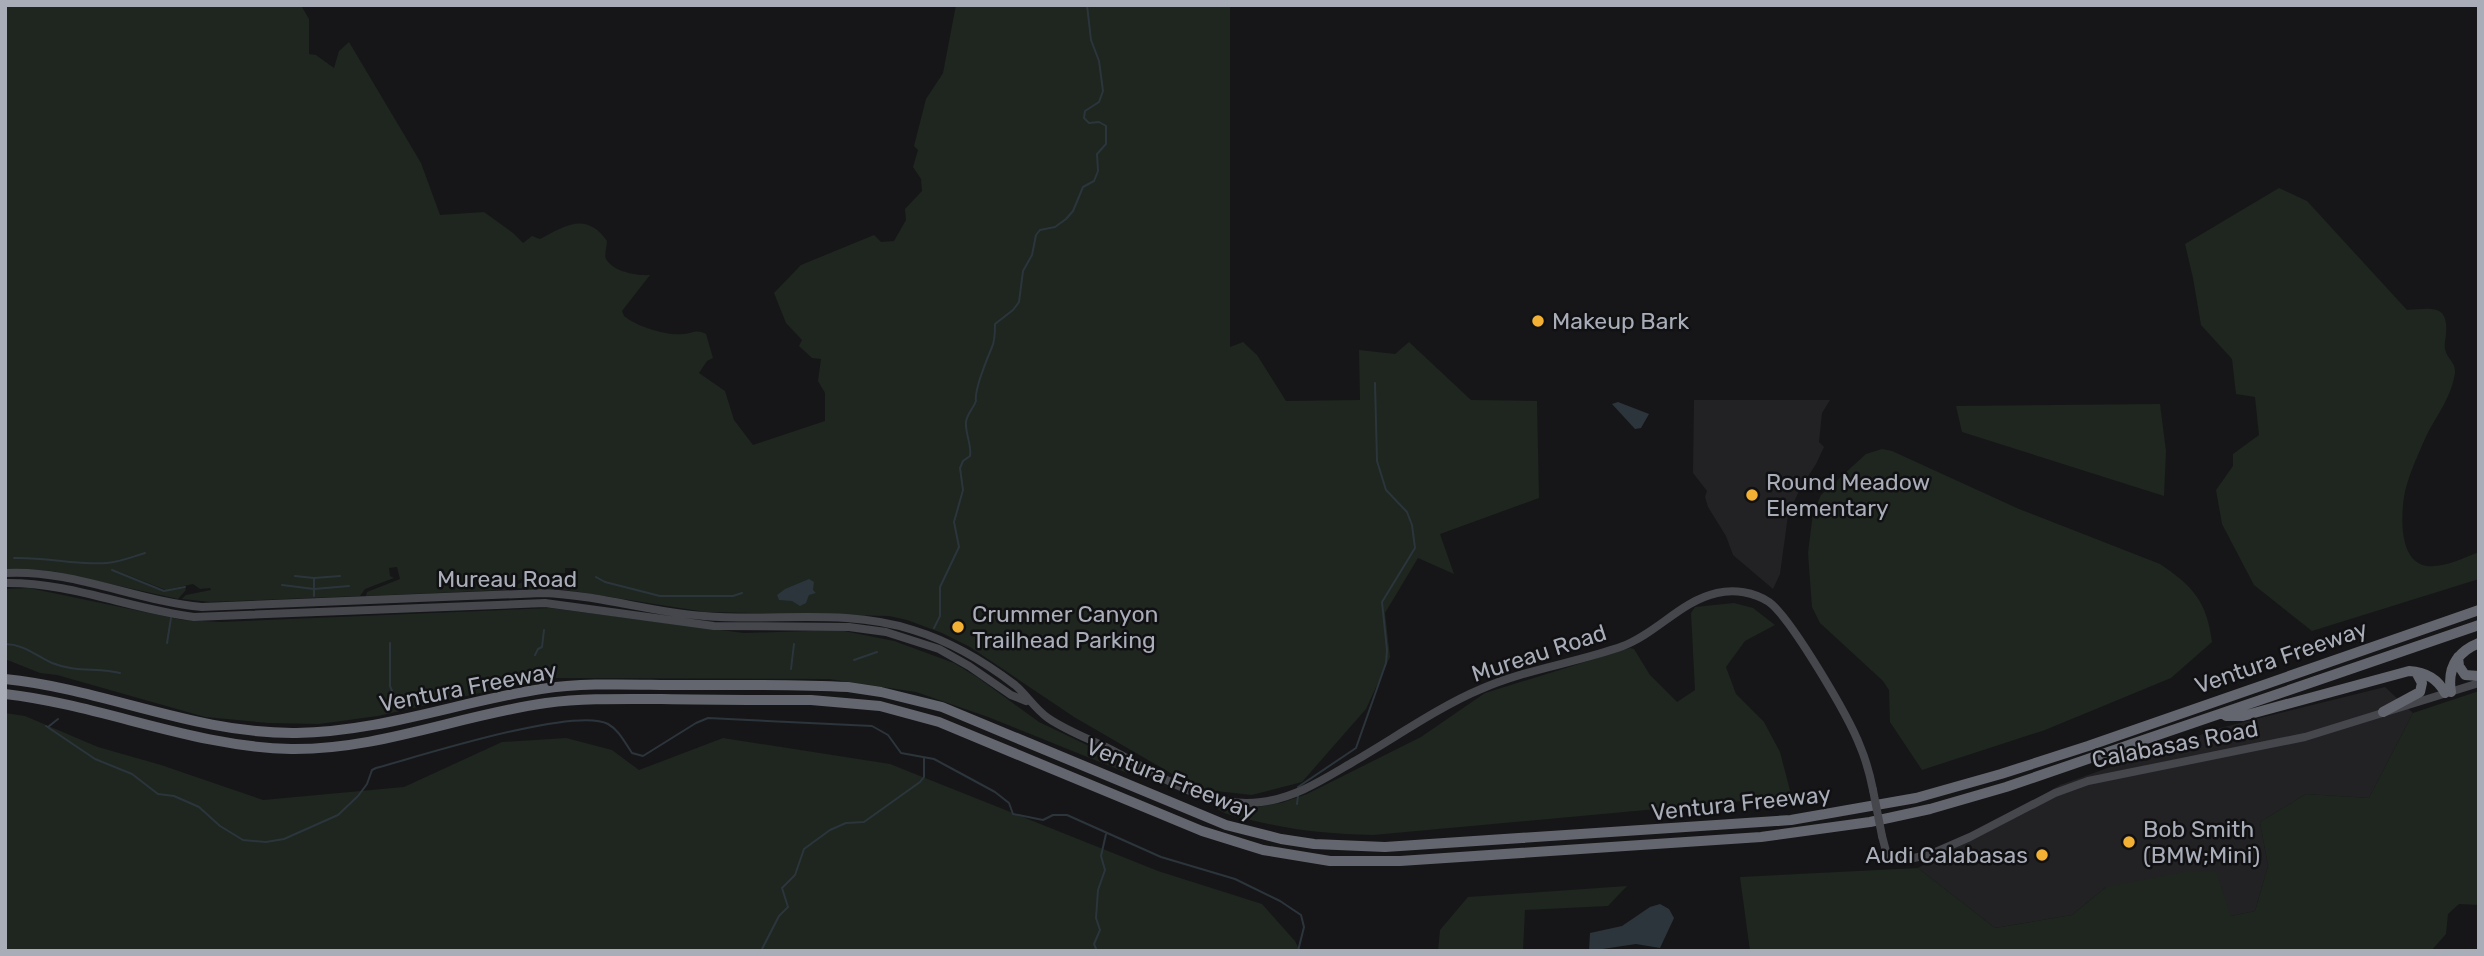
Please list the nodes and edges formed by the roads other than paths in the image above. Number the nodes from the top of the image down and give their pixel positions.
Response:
1 (5, 573) edge
2 (5, 583) edge
3 (2479, 610) edge
4 (2479, 625) edge
5 (2479, 643) edge
6 (2458, 657) junction
7 (2416, 672) junction
8 (2479, 676) edge
9 (5, 679) edge
10 (2479, 683) edge
11 (2448, 692) junction
12 (5, 694) edge
13 (1029, 702) junction
14 (2383, 712) junction
15 (2218, 716) junction
16 (1887, 855) joint

1 - 13 main road, Mureau Road
2 - 13 main road, Mureau Road
3 - 9 highway, Ventura Freeway
4 - 15 highway, Ventura Freeway
5 - 6 highway
6 - 8 highway
6 - 11 highway
7 - 11 highway
7 - 14 highway
7 - 15 highway
10 - 11 main road, Calabasas Road
11 - 14 main road, Calabasas Road
12 - 15 highway, Ventura Freeway
13 - 16 main road, Mureau Road, bridge
14 - 16 main road, Calabasas Road

